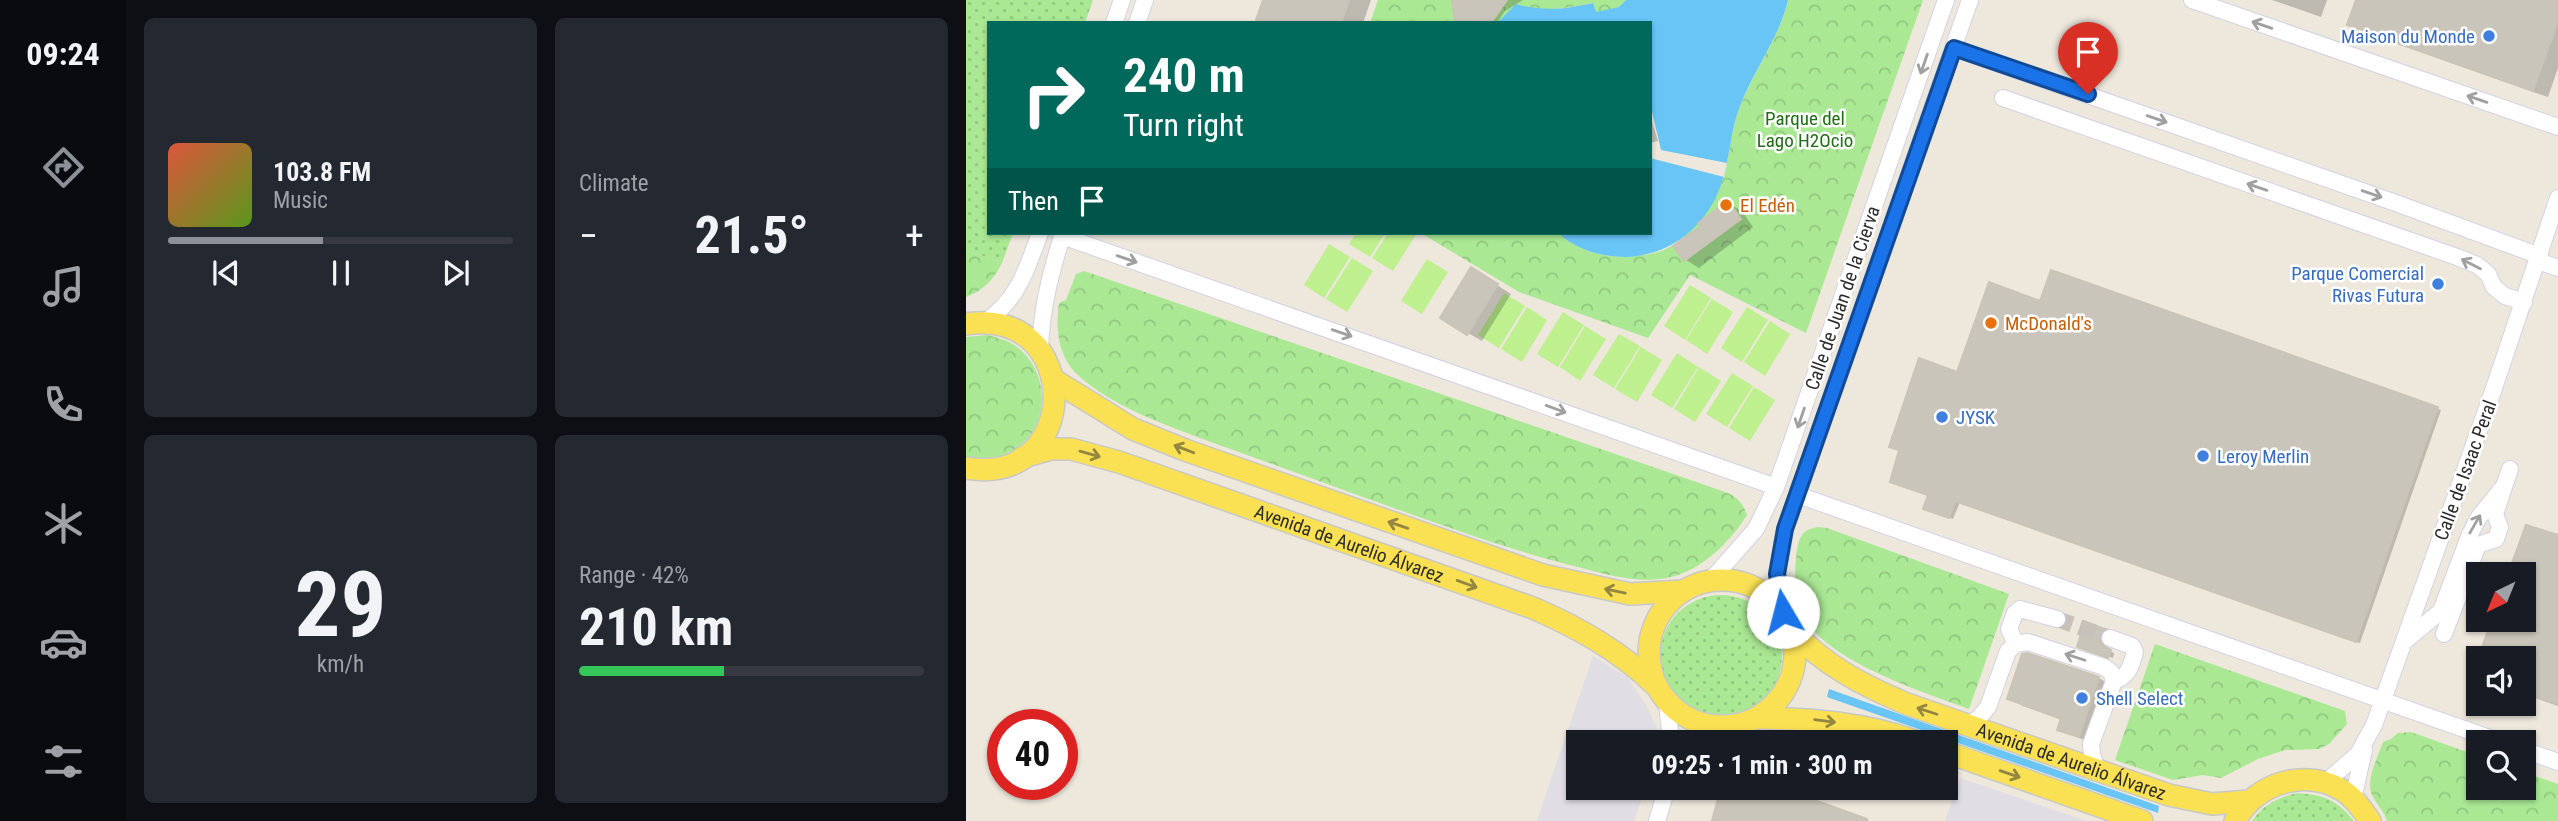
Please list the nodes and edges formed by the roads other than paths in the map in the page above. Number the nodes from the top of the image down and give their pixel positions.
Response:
1 (1122, 0) edge
2 (1145, 0) edge
3 (1946, 0) edge
4 (1970, 0) edge
5 (2192, 0) edge
6 (1115, 21) edge
7 (1138, 21) edge
8 (1954, 48) junction
9 (2003, 98) dead end
10 (2558, 127) edge
11 (2558, 198) edge
12 (1039, 235) edge
13 (1063, 235) edge
14 (1066, 235) edge
15 (2539, 258) junction
16 (2558, 268) edge
17 (2524, 302) junction
18 (975, 323) edge
19 (1040, 351) junction
20 (1054, 380) junction
21 (1023, 457) junction
22 (2510, 469) dead end
23 (971, 473) edge
24 (2504, 485) junction
25 (1776, 486) junction
26 (1798, 495) junction
27 (1710, 581) junction
28 (1683, 591) junction
29 (2057, 619) tunnel mouth
30 (1787, 621) junction
31 (2444, 634) dead end
32 (2110, 638) tunnel mouth
33 (2404, 642) junction
34 (2016, 644) junction
35 (2114, 681) junction
36 (1662, 694) junction
37 (2383, 699) junction
38 (1757, 719) junction
39 (1969, 724) junction
40 (1730, 727) junction
41 (1669, 730) edge
42 (1725, 730) edge
43 (1873, 730) edge
44 (2468, 730) edge
45 (2367, 741) junction
46 (2536, 754) edge
47 (1958, 756) edge
48 (2558, 762) edge
49 (2097, 769) junction
50 (2325, 783) junction
51 (2353, 799) junction
52 (1664, 800) edge
53 (2249, 801) junction
54 (1657, 821) edge
55 (2142, 821) edge
56 (2235, 821) edge
57 (2370, 821) edge

1 - 6 street
2 - 7 street
3 -> 25 street, Calle de Juan de la Cierva
4 - 8 street, Calle de Juan de la Cierva
10 -> 5 street
8 -> 15 street
8 - 26 street, Calle de Juan de la Cierva
17 -> 9 street
11 - 15 street, Calle de Isaac Peral
12 - 18 street
13 - 19 street
14 -> 25 street
15 - 16 street
15 - 17 street, Calle de Isaac Peral
17 - 33 street, Calle de Isaac Peral
18 - 19 main road
19 - 20 main road
20 - 21 main road
28 -> 20 main road, Avenida de Aurelio Álvarez
21 - 23 main road, Avenida de Aurelio Álvarez
21 -> 36 main road, Avenida de Aurelio Álvarez
22 - 24 street
24 - 31 street
33 -> 24 street
25 - 27 street, Calle de Juan de la Cierva
26 - 30 street, Calle de Juan de la Cierva
26 - 37 street
27 - 28 main road
27 - 30 main road
28 - 36 main road
29 - 34 street
30 - 38 main road
39 -> 30 main road, Avenida de Aurelio Álvarez
32 - 35 street
33 - 37 street, Calle de Isaac Peral
35 -> 34 street
34 - 39 street
35 - 49 street
36 - 40 main road
36 - 41 street
37 - 44 street
37 - 45 street, Calle de Isaac Peral
38 - 40 main road
38 -> 43 main road
39 - 49 main road, Avenida de Aurelio Álvarez
40 - 42 street
45 - 50 street, Calle de Isaac Peral
45 - 51 street, Calle de Isaac Peral
46 - 48 street
47 -> 55 main road, Avenida de Aurelio Álvarez
49 - 53 main road, Avenida de Aurelio Álvarez
50 - 51 main road
50 - 53 main road
51 - 57 main road
52 - 54 street
53 - 56 main road

